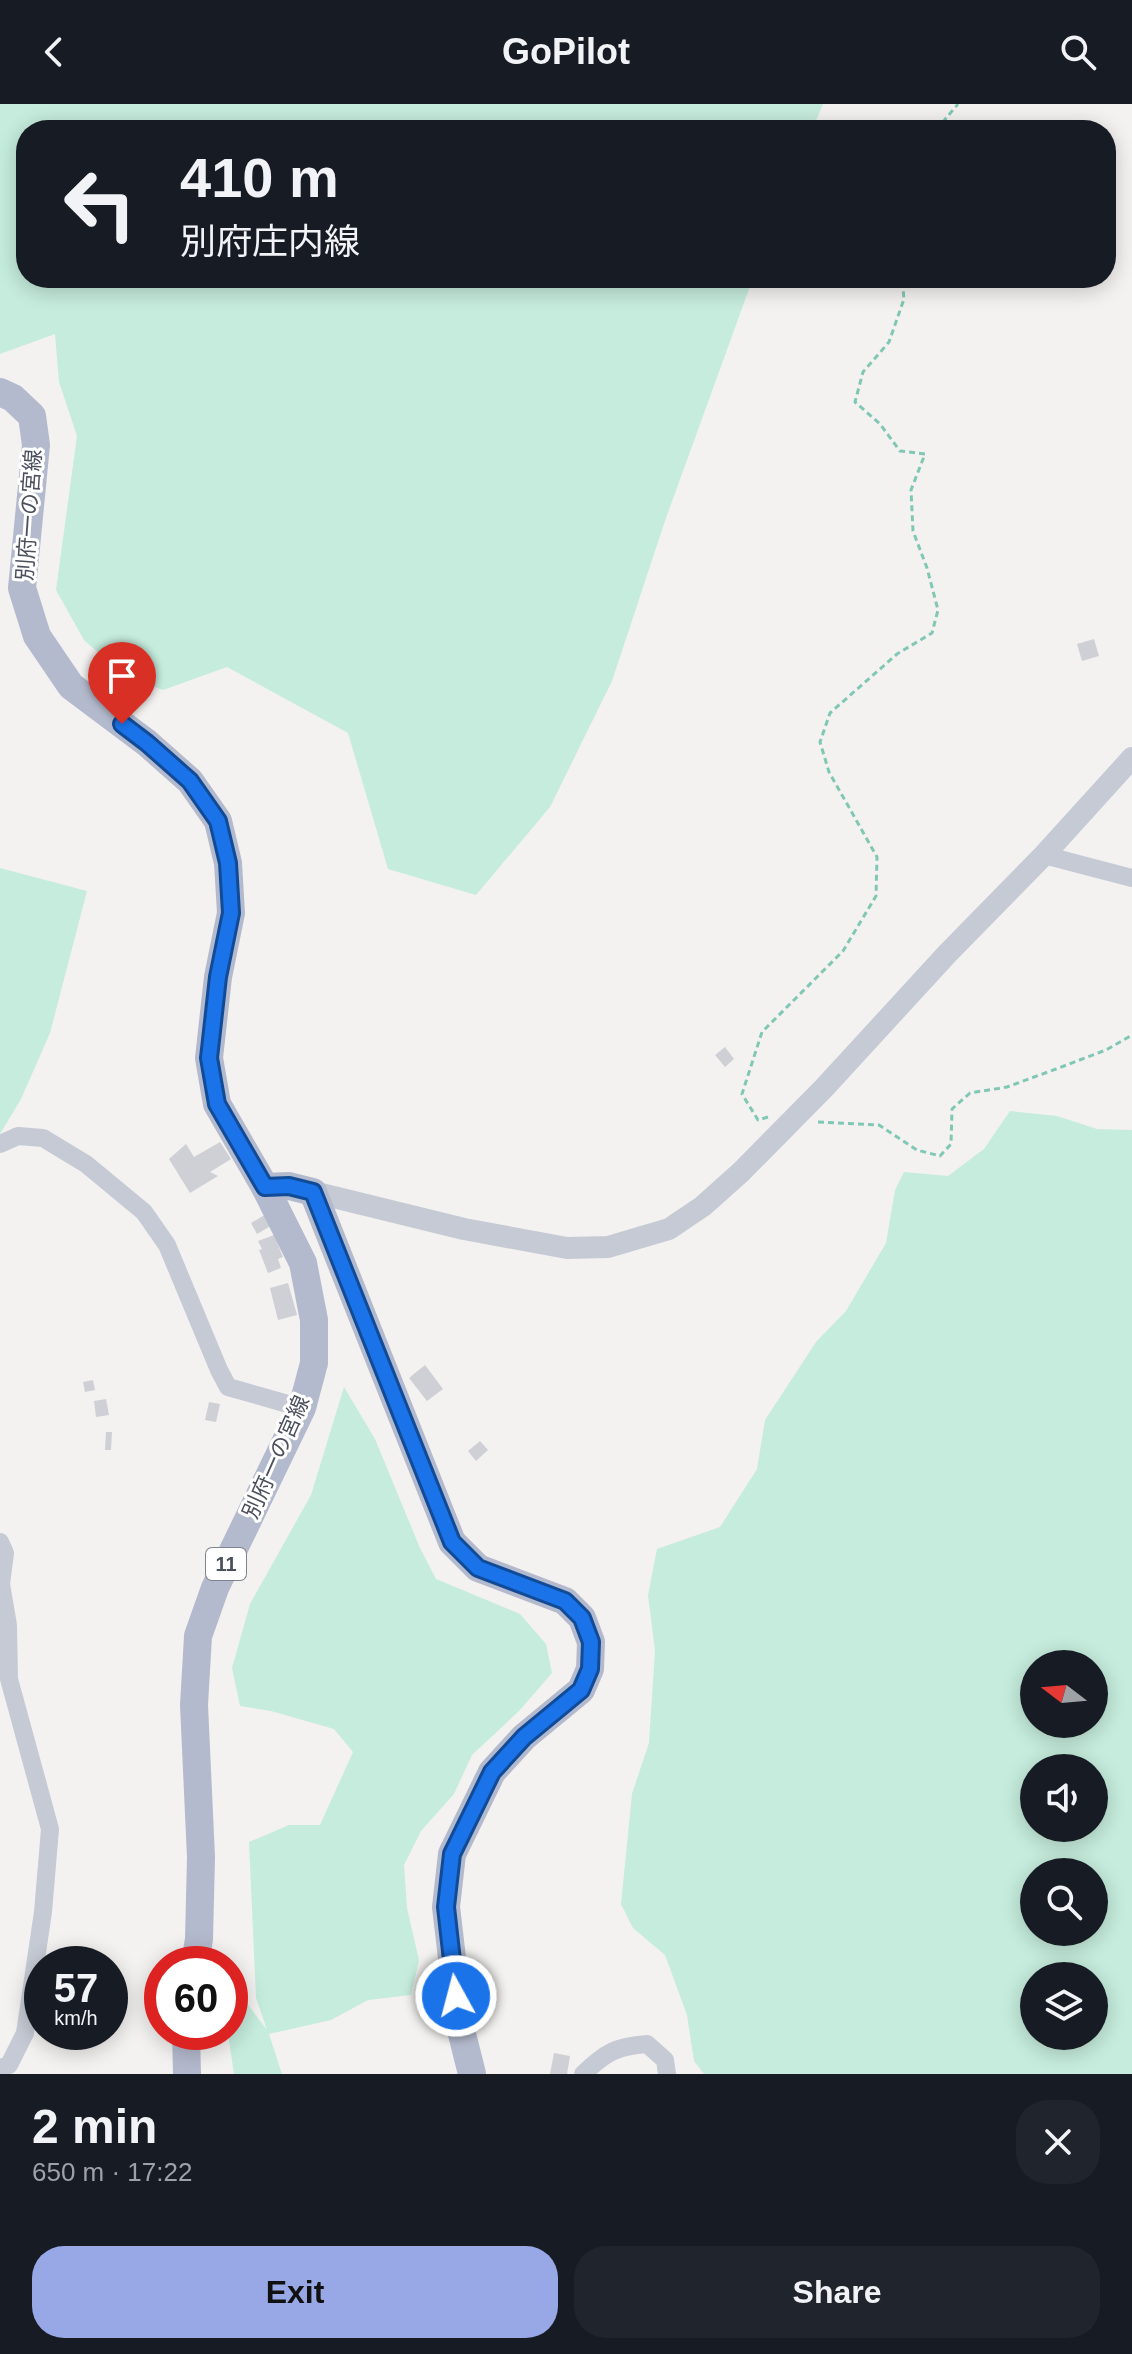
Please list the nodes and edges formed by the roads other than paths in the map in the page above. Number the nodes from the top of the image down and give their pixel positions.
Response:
1 (0, 392) edge
2 (1132, 758) edge
3 (1044, 855) junction
4 (1132, 878) edge
5 (0, 1144) edge
6 (265, 1187) junction
7 (313, 1192) junction
8 (302, 1408) junction
9 (0, 1542) edge
10 (198, 1946) edge
11 (186, 2050) edge
12 (0, 2068) edge
13 (187, 2074) edge
14 (472, 2074) edge
15 (583, 2074) edge
16 (667, 2074) edge

1 - 6 main road, 別府一の宮線 / 11
2 - 3 street
3 - 4 street
3 - 7 street
5 - 8 street
6 - 7 main road
6 - 8 main road, 別府一の宮線 / 11
7 - 14 main road
8 - 10 main road, 別府一の宮線 / 11
9 - 12 street
11 - 13 main road
15 - 16 street

